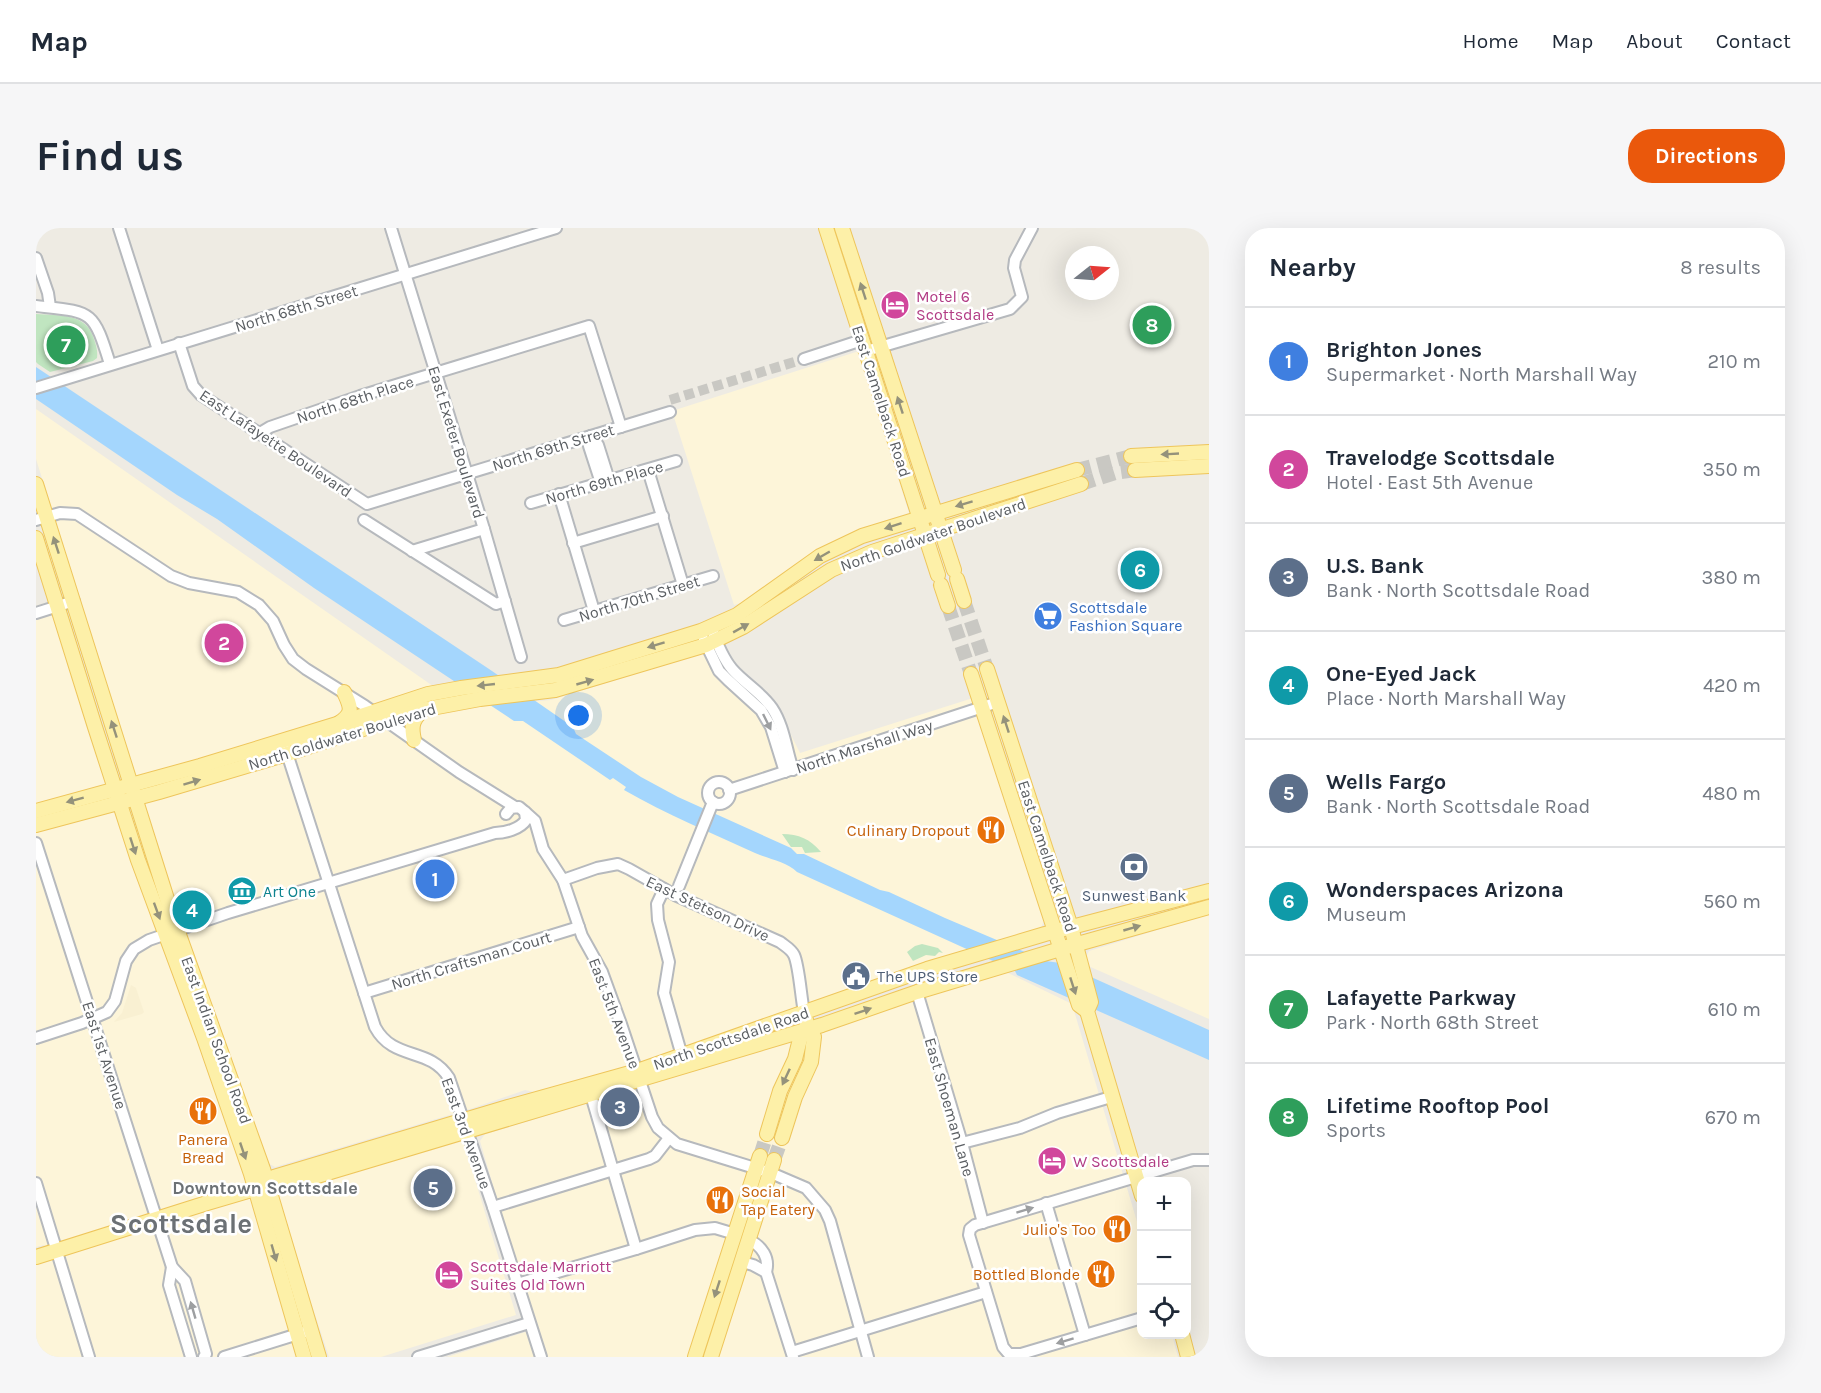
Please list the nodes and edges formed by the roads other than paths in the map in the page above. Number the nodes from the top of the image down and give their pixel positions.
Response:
1 (119, 228) edge
2 (391, 228) edge
3 (555, 228) edge
4 (826, 228) edge
5 (842, 228) edge
6 (1032, 228) edge
7 (36, 258) edge
8 (405, 275) junction
9 (36, 306) edge
10 (50, 308) junction
11 (179, 343) junction
12 (864, 346) junction
13 (881, 346) junction
14 (158, 350) junction
15 (804, 359) tunnel mouth
16 (110, 364) junction
17 (436, 373) junction
18 (36, 388) edge
19 (670, 412) tunnel mouth
20 (621, 427) junction
21 (260, 433) junction
22 (591, 436) junction
23 (1209, 452) edge
24 (1131, 456) tunnel mouth
25 (676, 461) dead end
26 (1209, 466) edge
27 (648, 470) junction
28 (1135, 470) tunnel mouth
29 (466, 473) junction
30 (1061, 474) junction
31 (605, 481) junction
32 (36, 484) edge
33 (559, 494) junction
34 (531, 503) dead end
35 (367, 504) joint
36 (1015, 505) junction
37 (936, 513) junction
38 (663, 516) junction
39 (41, 518) edge
40 (919, 518) junction
41 (364, 520) dead end
42 (484, 529) junction
43 (941, 530) junction
44 (925, 535) junction
45 (36, 538) edge
46 (573, 543) junction
47 (412, 551) junction
48 (713, 576) dead end
49 (683, 585) junction
50 (74, 601) junction
51 (505, 601) junction
52 (964, 601) tunnel mouth
53 (57, 606) junction
54 (948, 606) tunnel mouth
55 (594, 611) junction
56 (36, 613) edge
57 (564, 620) dead end
58 (708, 636) junction
59 (520, 657) dead end
60 (987, 669) tunnel mouth
61 (971, 674) tunnel mouth
62 (344, 692) junction
63 (998, 702) junction
64 (982, 708) junction
65 (423, 710) junction
66 (374, 712) junction
67 (387, 722) junction
68 (337, 724) junction
69 (414, 740) junction
70 (285, 748) junction
71 (789, 771) junction
72 (115, 788) junction
73 (729, 790) junction
74 (134, 791) junction
75 (119, 802) junction
76 (712, 805) junction
77 (36, 811) edge
78 (513, 813) junction
79 (36, 825) edge
80 (519, 827) junction
81 (495, 833) junction
82 (538, 836) junction
83 (36, 843) edge
84 (563, 880) junction
85 (328, 883) junction
86 (679, 886) dead end
87 (664, 889) junction
88 (1209, 891) edge
89 (1209, 907) edge
90 (579, 927) junction
91 (1071, 927) junction
92 (1056, 931) junction
93 (171, 932) junction
94 (1077, 950) junction
95 (1063, 953) junction
96 (962, 959) junction
97 (917, 992) junction
98 (364, 993) junction
99 (1087, 1011) junction
100 (804, 1012) junction
101 (93, 1019) junction
102 (808, 1028) junction
103 (36, 1038) edge
104 (682, 1056) junction
105 (638, 1075) junction
106 (591, 1095) junction
107 (1111, 1096) junction
108 (465, 1125) junction
109 (767, 1134) tunnel mouth
110 (669, 1138) junction
111 (782, 1138) tunnel mouth
112 (962, 1143) junction
113 (1209, 1160) edge
114 (758, 1162) junction
115 (772, 1166) junction
116 (613, 1170) junction
117 (1136, 1177) junction
118 (1137, 1180) edge
119 (36, 1183) edge
120 (263, 1186) junction
121 (1046, 1203) junction
122 (493, 1207) junction
123 (156, 1218) junction
124 (983, 1223) junction
125 (735, 1234) junction
126 (749, 1240) junction
127 (636, 1249) junction
128 (57, 1250) junction
129 (36, 1257) edge
130 (742, 1262) junction
131 (172, 1267) junction
132 (766, 1272) junction
133 (517, 1284) junction
134 (986, 1292) junction
135 (1137, 1319) edge
136 (529, 1323) junction
137 (304, 1332) junction
138 (861, 1332) junction
139 (1085, 1335) junction
140 (1183, 1339) edge
141 (792, 1355) edge
142 (89, 1357) edge
143 (191, 1357) edge
144 (204, 1357) edge
145 (224, 1357) edge
146 (304, 1357) edge
147 (319, 1357) edge
148 (418, 1357) edge
149 (541, 1357) edge
150 (695, 1357) edge
151 (711, 1357) edge
152 (868, 1357) edge
153 (1188, 1357) edge

1 - 14 street
2 - 8 street, East Exeter Boulevard
3 - 8 street, North 68th Street
4 - 12 main road, East Camelback Road
13 -> 5 main road, East Camelback Road
6 - 13 street
7 - 10 street
8 - 11 street, North 68th Street
8 - 17 street, East Exeter Boulevard
9 - 10 street
10 - 16 street
11 - 14 street, North 68th Street
11 - 21 street, East Lafayette Boulevard
12 - 13 street
12 - 15 street
12 - 40 main road, East Camelback Road
37 -> 13 main road, East Camelback Road
14 - 16 street, North 68th Street
16 - 18 street, North 68th Street
17 - 20 street, North 68th Place
17 - 21 street, North 68th Place
17 - 29 street, East Exeter Boulevard
19 - 20 street, North 69th Street
20 - 22 street, North 69th Street
21 - 35 street, East Lafayette Boulevard
22 - 29 street, North 69th Street
22 - 31 street
23 -> 24 main road
25 - 27 street, North 69th Place
26 - 28 main road
27 - 31 street, North 69th Place
27 - 38 street
29 - 35 street, North 69th Street
29 - 42 street, East Exeter Boulevard
30 - 36 main road
30 - 36 main road, North Goldwater Boulevard
30 -> 37 main road, North Goldwater Boulevard
31 - 33 street, North 69th Place
32 - 39 main road, East Indian School Road
33 - 34 street, North 69th Place
33 - 46 street
36 - 43 main road, North Goldwater Boulevard
37 - 40 main road, North Goldwater Boulevard
37 - 43 main road, East Camelback Road
38 - 46 street
38 - 49 street
50 -> 39 main road, East Indian School Road
39 - 62 street, East 5th Avenue
40 - 44 main road, East Camelback Road
40 -> 58 main road, North Goldwater Boulevard
41 - 47 street
42 - 47 street
42 - 51 street, East Exeter Boulevard
43 - 44 main road, North Goldwater Boulevard
43 - 52 main road, East Camelback Road
44 - 54 main road, East Camelback Road
58 -> 44 main road, North Goldwater Boulevard
45 - 53 main road, East Indian School Road
46 - 55 street
47 - 51 street
48 - 49 street, North 70th Street
49 - 55 street, North 70th Street
50 - 53 street
74 -> 50 main road, East Indian School Road
51 - 59 street, East Exeter Boulevard
53 - 56 street
53 - 72 main road, East Indian School Road
55 - 57 street, North 70th Street
65 -> 58 main road, North Goldwater Boulevard
58 -> 66 main road, North Goldwater Boulevard
58 - 71 street
60 - 63 main road, East Camelback Road
61 - 64 main road, East Camelback Road
62 - 66 street, East 5th Avenue
62 - 68 main road
63 - 64 street, North Marshall Way
91 -> 63 main road, East Camelback Road
64 - 71 street, North Marshall Way
64 - 92 main road, East Camelback Road
65 - 67 main road, North Goldwater Boulevard
65 - 69 main road
66 - 67 street, East 5th Avenue
66 - 68 main road, North Goldwater Boulevard
67 - 69 street, East 5th Avenue
67 - 70 main road, North Goldwater Boulevard
68 - 70 main road, North Goldwater Boulevard
69 - 78 street, East 5th Avenue
70 - 74 main road, North Goldwater Boulevard
70 - 85 street, East 3rd Avenue
71 - 73 street, North Marshall Way
72 - 74 main road, North Goldwater Boulevard
72 - 75 main road, East Indian School Road
72 -> 77 main road, North Goldwater Boulevard
73 - 76 street
73 - 76 street
74 - 75 main road, North Goldwater Boulevard
74 - 93 main road, East Indian School Road
75 - 79 main road, North Goldwater Boulevard
75 -> 93 main road, East Indian School Road
76 - 86 street
78 - 80 street
78 - 80 street
78 - 81 street
78 - 82 street, East 5th Avenue
80 - 81 street
80 - 82 street
81 - 85 street
82 - 84 street, East 5th Avenue
83 - 101 street, East 1st Avenue
84 - 87 street, East Stetson Drive
84 - 90 street, East 5th Avenue
85 - 93 street
85 - 98 street, East 3rd Avenue
87 - 100 street, East Stetson Drive
87 - 104 street
88 - 91 main road, North Scottsdale Road
94 -> 89 main road, North Scottsdale Road
90 - 98 street, North Craftsman Court
90 - 105 street, East 5th Avenue
91 - 92 main road, North Scottsdale Road
91 - 94 main road, East Camelback Road
92 - 95 main road, East Camelback Road
92 - 96 main road, North Scottsdale Road
93 - 101 street
93 - 120 main road, East Indian School Road
94 - 95 main road, North Scottsdale Road
94 - 99 main road, East Camelback Road
95 - 97 main road, North Scottsdale Road
95 -> 99 main road, East Camelback Road
96 - 97 main road
96 - 100 main road, North Scottsdale Road
102 -> 97 main road, North Scottsdale Road
97 - 112 street, East Shoeman Lane
98 - 108 street, East 3rd Avenue
99 - 107 main road, East Camelback Road
100 - 102 main road
100 - 104 main road, North Scottsdale Road
101 - 103 street
101 - 123 street, East 1st Avenue
102 - 105 main road, North Scottsdale Road
102 -> 109 main road
102 - 111 main road
104 - 105 main road, North Scottsdale Road
105 - 106 main road, North Scottsdale Road
105 - 108 main road, North Scottsdale Road
105 - 110 street, East 5th Avenue
106 - 108 main road, North Scottsdale Road
106 - 116 street
107 - 112 street
107 - 117 main road, East Camelback Road
108 - 120 main road, North Scottsdale Road
108 - 122 street, East 3rd Avenue
110 - 114 street, East 5th Avenue
110 - 116 street
112 - 124 street, East Shoeman Lane
113 - 117 street
114 - 115 street, East 5th Avenue
114 - 125 main road
115 - 126 main road
115 - 138 street
116 - 122 street
116 - 127 street
117 - 118 main road, East Camelback Road
117 - 121 street
119 - 128 street
120 - 123 main road, North Scottsdale Road
120 - 137 main road, East Indian School Road
124 -> 121 street
121 - 139 street
122 - 133 street, East 3rd Avenue
123 - 128 main road, North Scottsdale Road
123 - 131 street, East 1st Avenue
124 - 134 street
125 - 127 street
125 -> 150 main road
126 - 130 main road
126 - 132 street
127 - 133 street
128 - 129 main road, North Scottsdale Road
128 - 142 street
130 - 132 street
130 - 151 main road
131 - 143 street, East 1st Avenue
144 -> 131 street, East 1st Avenue
132 - 141 street
133 - 136 street, East 3rd Avenue
134 - 138 street
139 -> 134 street
135 - 139 street
136 - 148 street
136 - 149 street, East 3rd Avenue
137 - 145 street
137 - 146 main road, East Indian School Road
137 - 147 main road, East Indian School Road
138 - 141 street
138 - 152 street
140 - 153 main road

